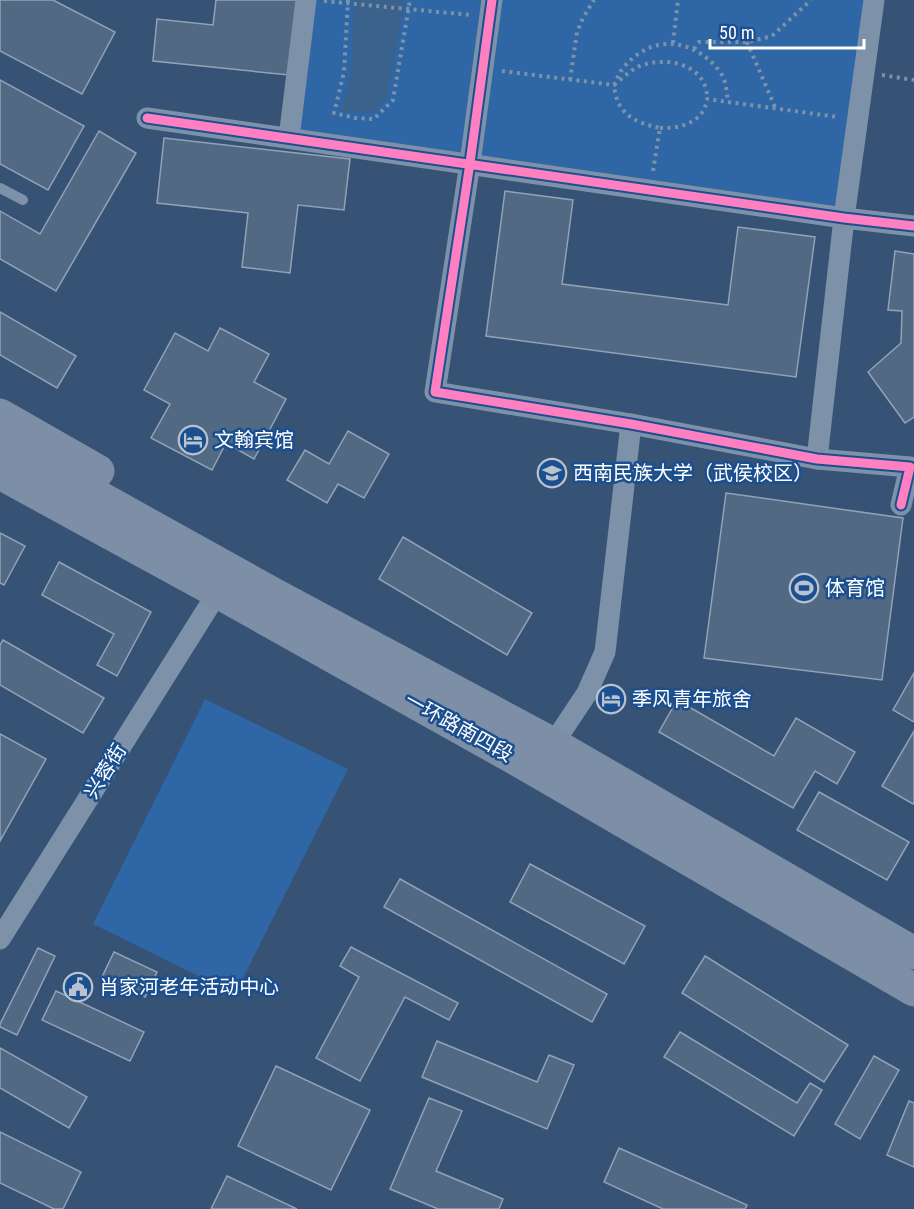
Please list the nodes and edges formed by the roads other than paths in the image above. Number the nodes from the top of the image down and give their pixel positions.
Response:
1 (306, 0) edge
2 (874, 0) edge
3 (491, 8) edge
4 (147, 118) dead end
5 (289, 138) junction
6 (470, 163) junction
7 (0, 188) edge
8 (23, 200) dead end
9 (844, 218) junction
10 (914, 226) edge
11 (0, 415) edge
12 (631, 424) junction
13 (0, 442) edge
14 (817, 459) junction
15 (0, 473) edge
16 (0, 496) edge
17 (901, 505) dead end
18 (211, 603) junction
19 (272, 608) junction
20 (553, 744) junction
21 (0, 939) edge
22 (914, 953) edge
23 (914, 990) edge

1 - 5 street
2 - 9 street
3 - 6 street
4 - 5 street
5 - 6 street
6 - 9 street
6 - 12 street
7 - 8 lane
9 - 10 street
9 - 14 street
11 - 19 main road
12 - 14 street
12 - 20 street
13 - 19 main road, 一环路南四段
14 - 17 street
15 - 19 main road, 一环路南四段
16 - 18 main road
18 - 19 main road
18 - 21 street, 兴蓉街
19 - 20 main road, 一环路南四段
19 - 23 main road, 一环路南四段
20 - 22 main road, 一环路南四段

